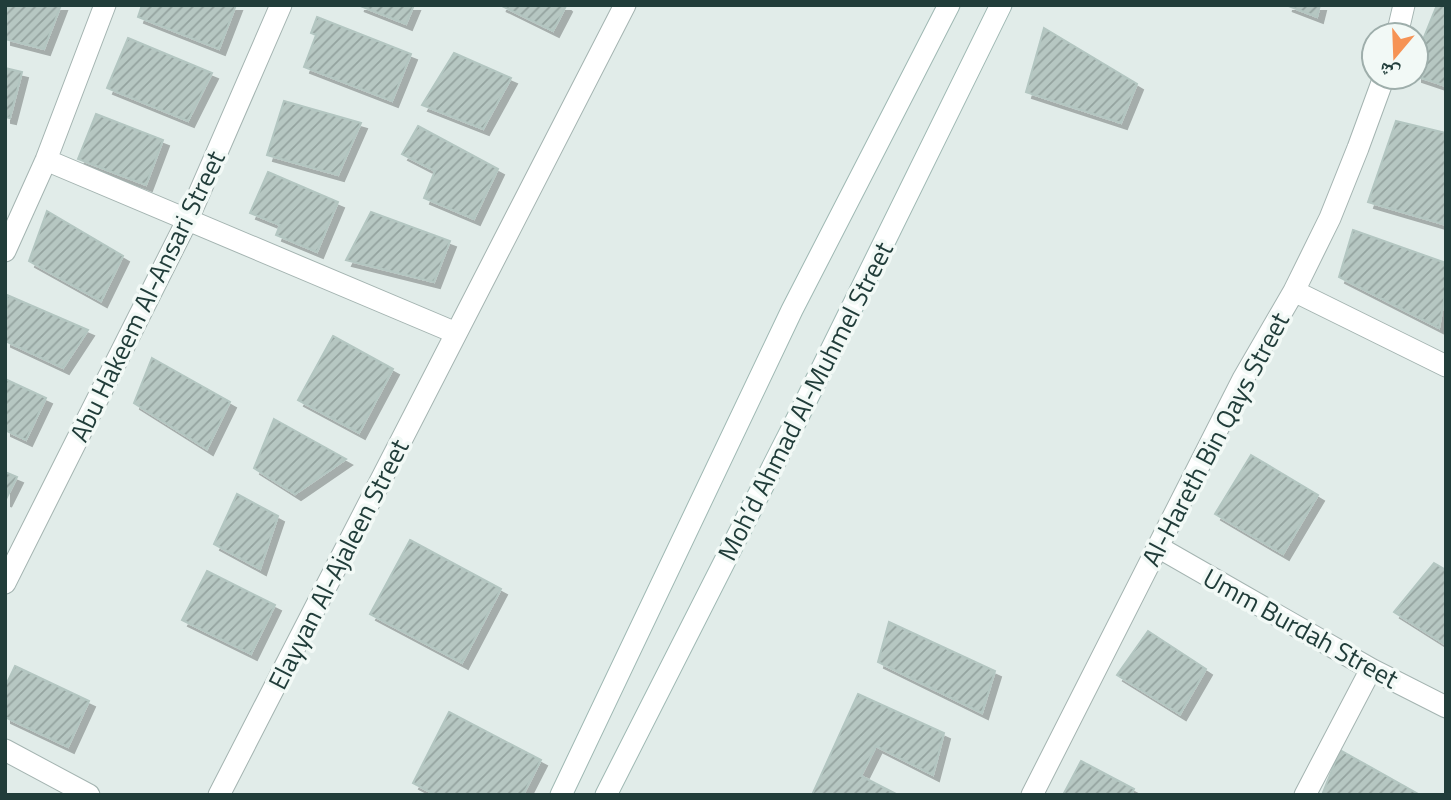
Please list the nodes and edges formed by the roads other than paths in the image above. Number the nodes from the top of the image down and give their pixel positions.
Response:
1 (105, 5) edge
2 (281, 5) edge
3 (625, 5) edge
4 (949, 5) edge
5 (1001, 5) edge
6 (1379, 91) edge
7 (46, 160) junction
8 (188, 219) junction
9 (5, 251) edge
10 (1294, 291) junction
11 (457, 333) junction
12 (1446, 366) edge
13 (1158, 547) junction
14 (5, 583) edge
15 (1371, 669) junction
16 (1446, 707) edge
17 (5, 750) edge
18 (89, 795) edge
19 (219, 795) edge
20 (561, 795) edge
21 (606, 795) edge
22 (1032, 795) edge
23 (1305, 795) edge

1 - 7 street
2 - 8 street, Abu Hakeem Al-Ansari Street
3 - 11 street, Elayyan Al-Ajaleen Street
4 - 20 street, Moh’d Ahmad Al-Muhmel Street
5 - 21 street, Moh’d Ahmad Al-Muhmel Street
6 - 10 street, Al-Hareth Bin Qays Street
7 - 8 street
7 - 9 street
8 - 11 street
8 - 14 street, Abu Hakeem Al-Ansari Street
10 - 12 street
10 - 13 street, Al-Hareth Bin Qays Street
11 - 19 street, Elayyan Al-Ajaleen Street
13 - 15 street, Umm Burdah Street
13 - 22 street, Al-Hareth Bin Qays Street
15 - 16 street, Umm Burdah Street
15 - 23 street
17 - 18 street

